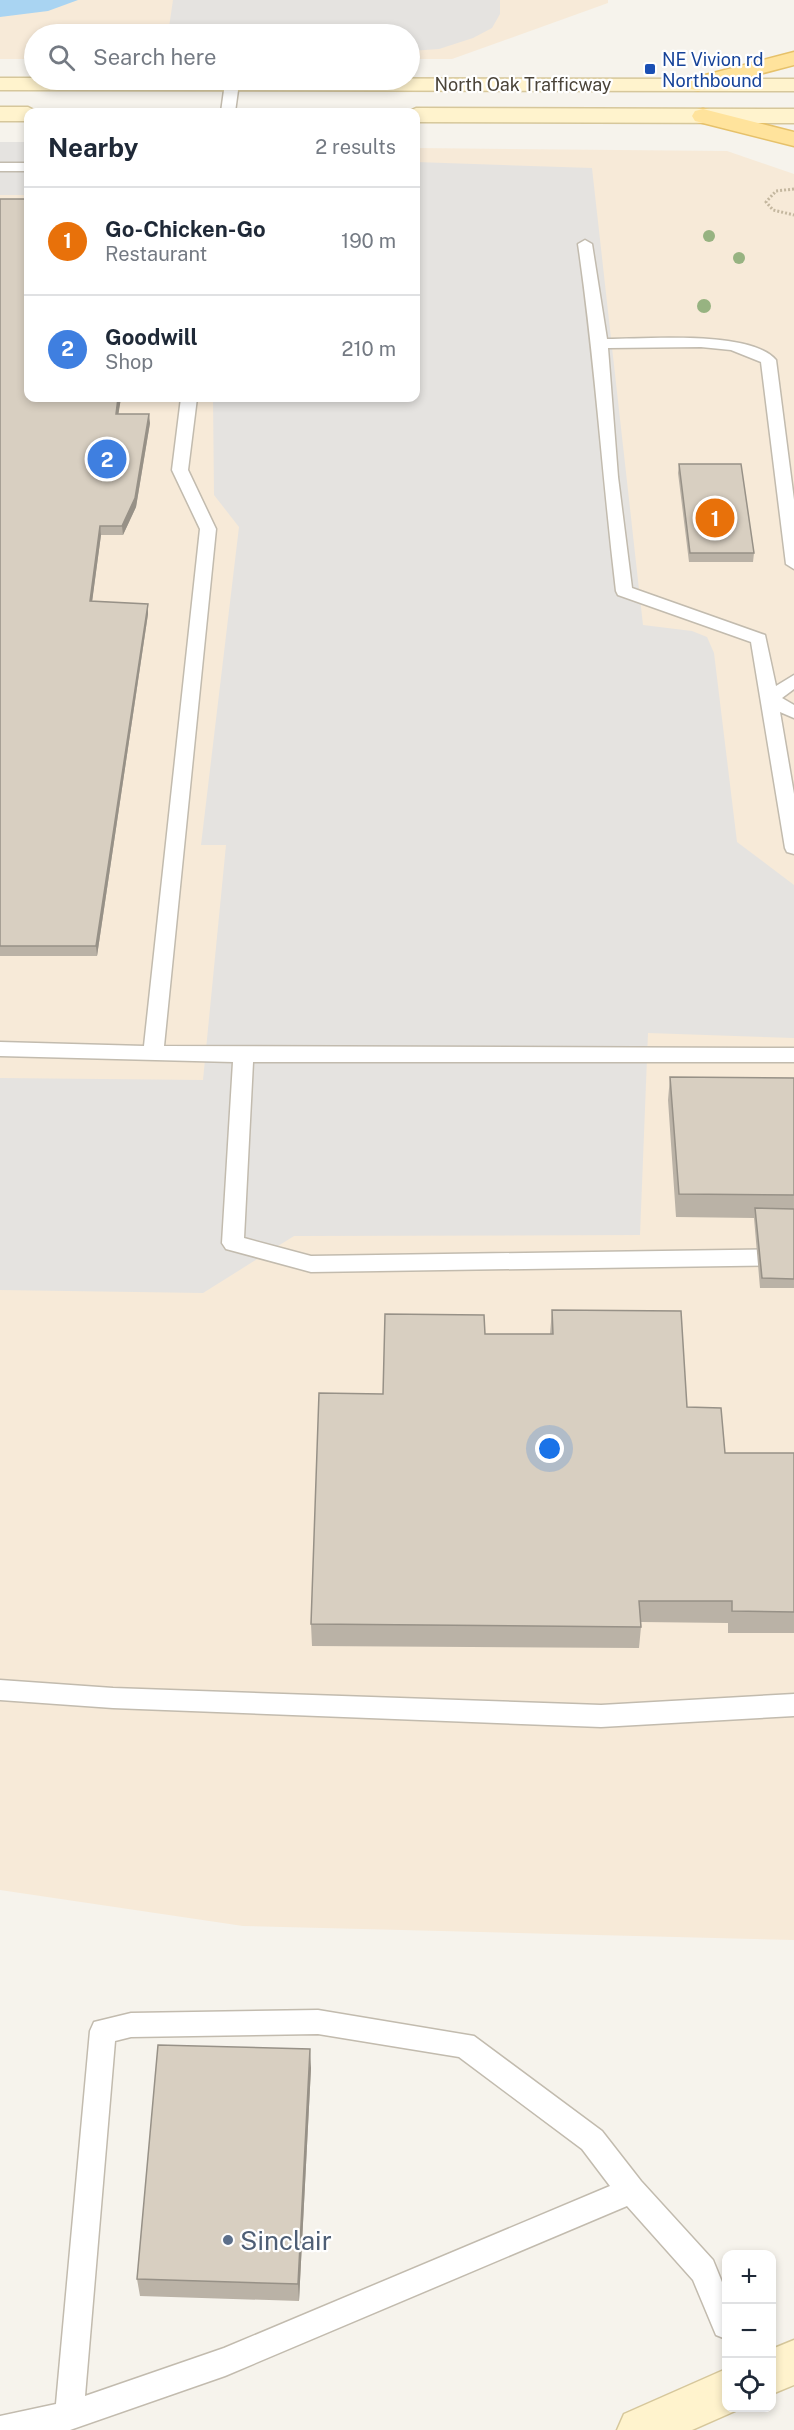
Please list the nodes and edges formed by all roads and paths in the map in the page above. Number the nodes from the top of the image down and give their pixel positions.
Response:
1 (794, 58) edge
2 (420, 83) edge
3 (0, 84) edge
4 (24, 84) edge
5 (698, 84) junction
6 (794, 85) edge
7 (231, 90) edge
8 (229, 108) edge
9 (0, 114) edge
10 (24, 114) edge
11 (420, 115) edge
12 (703, 116) junction
13 (794, 116) edge
14 (794, 139) edge
15 (0, 167) edge
16 (24, 167) edge
17 (794, 189) edge
18 (794, 215) edge
19 (585, 244) dead end
20 (600, 344) junction
21 (188, 402) edge
22 (794, 564) edge
23 (794, 681) edge
24 (769, 699) junction
25 (794, 712) edge
26 (794, 848) edge
27 (0, 1049) edge
28 (153, 1053) junction
29 (243, 1055) junction
30 (794, 1055) edge
31 (794, 1257) edge
32 (0, 1690) edge
33 (794, 1705) edge
34 (631, 2191) junction
35 (722, 2315) edge
36 (794, 2362) edge
37 (776, 2370) edge
38 (722, 2394) edge
39 (69, 2416) junction
40 (1, 2430) edge
41 (640, 2430) edge

1 - 5 main road
2 - 5 main road, North Oak Trafficway
3 - 4 main road, North Oak Trafficway
5 - 6 main road, North Oak Trafficway
7 - 8 lane
9 - 10 main road
11 - 12 main road, North Oak Trafficway
12 - 13 main road, North Oak Trafficway
12 - 14 main road
15 - 16 lane
17 - 18 path
19 - 20 lane
20 - 22 lane
20 - 24 lane
21 - 28 lane
23 - 24 lane
24 - 25 lane
24 - 26 lane
27 - 28 lane
28 - 29 lane
29 - 30 lane
29 - 31 lane
32 - 33 lane
34 - 35 lane
34 - 39 lane
34 - 39 lane
36 - 37 main road
38 - 41 main road
39 - 40 lane

